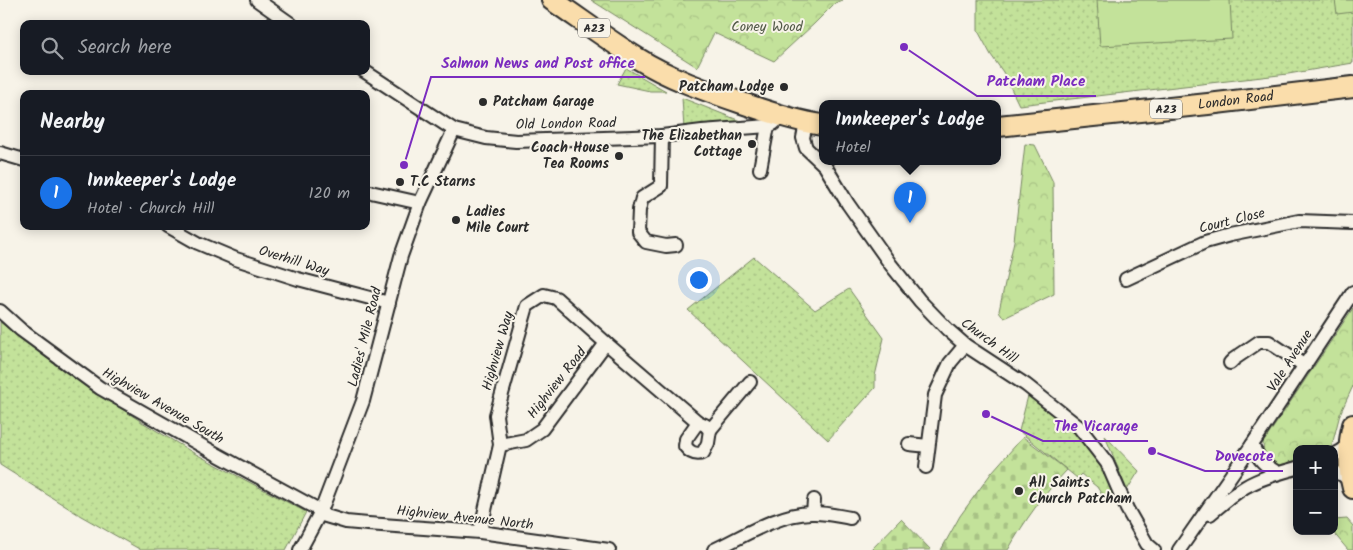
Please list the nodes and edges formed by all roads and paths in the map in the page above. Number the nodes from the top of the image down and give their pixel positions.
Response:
1 (257, 0) edge
2 (552, 0) edge
3 (285, 20) edge
4 (370, 75) edge
5 (1353, 87) edge
6 (775, 121) junction
7 (814, 124) edge
8 (1001, 126) edge
9 (454, 130) junction
10 (662, 136) junction
11 (0, 153) edge
12 (20, 159) edge
13 (819, 161) edge
14 (823, 165) edge
15 (760, 169) dead end
16 (370, 192) edge
17 (420, 203) junction
18 (1353, 223) edge
19 (175, 230) edge
20 (676, 245) dead end
21 (1126, 279) dead end
22 (1353, 292) edge
23 (388, 304) junction
24 (0, 311) edge
25 (606, 343) junction
26 (965, 345) junction
27 (1230, 364) dead end
28 (1305, 366) junction
29 (750, 382) dead end
30 (698, 422) junction
31 (1353, 425) edge
32 (710, 430) junction
33 (909, 444) dead end
34 (500, 445) junction
35 (1252, 445) junction
36 (928, 446) junction
37 (1342, 451) edge
38 (926, 467) dead end
39 (1293, 469) edge
40 (1278, 473) junction
41 (1338, 474) edge
42 (1352, 486) edge
43 (320, 513) junction
44 (850, 518) dead end
45 (1192, 531) junction
46 (480, 532) junction
47 (300, 550) edge
48 (609, 550) edge
49 (714, 550) edge
50 (1154, 550) edge
51 (1179, 550) edge

1 - 3 street
2 - 6 highway, A23
4 - 9 street, Old London Road
5 - 8 highway, London Road / A23
6 - 7 highway, A23
6 - 10 street, Old London Road
6 - 15 street
7 - 13 street, Church Hill
9 - 10 street, Old London Road
9 - 17 street, Ladies' Mile Road
10 - 20 street
11 - 12 street
14 - 26 street, Church Hill
16 - 17 street
17 - 23 street, Ladies' Mile Road
18 - 21 street, Court Close
19 - 23 street, Overhill Way
22 - 28 street, Vale Avenue
23 - 43 street, Ladies' Mile Road
24 - 43 street, Highview Avenue South
25 - 30 street, Highview Way
25 - 34 street, Highview Road
25 - 34 street, Highview Way
26 - 36 street
26 - 50 street, Church Hill
27 - 28 street
28 - 35 street, Vale Avenue
29 - 32 street
30 - 32 street, Highview Way
30 - 32 street
31 - 37 highway
33 - 36 street
34 - 46 street, Highview Way
35 - 40 street
35 - 45 street, Vale Avenue
36 - 38 street
37 - 42 highway
39 - 40 street, Vale Avenue
40 - 45 street, Vale Avenue
41 - 42 street
43 - 46 street, Highview Avenue North
43 - 47 street, Ladies' Mile Road
44 - 49 street
45 - 51 street, Vale Avenue
46 - 48 street, Highview Avenue North

